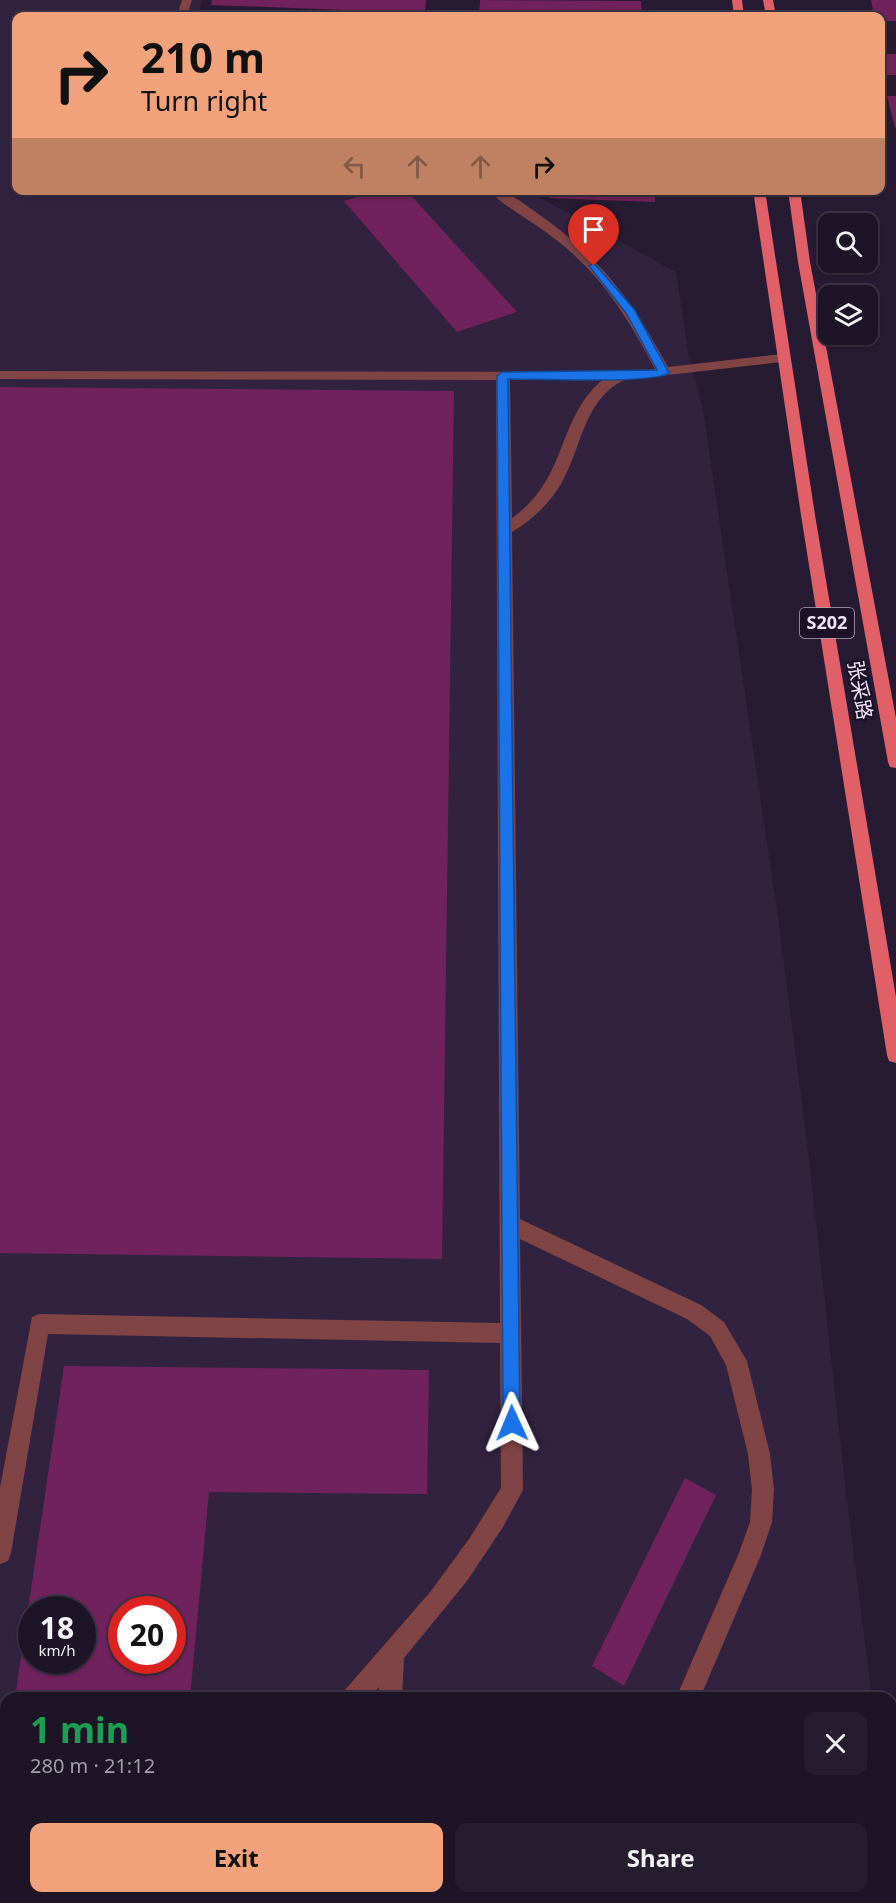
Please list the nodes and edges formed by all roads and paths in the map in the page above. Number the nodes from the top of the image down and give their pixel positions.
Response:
1 (501, 195) edge
2 (760, 195) edge
3 (795, 195) edge
4 (782, 358) junction
5 (664, 373) junction
6 (0, 375) edge
7 (502, 376) junction
8 (630, 376) junction
9 (504, 530) dead end
10 (896, 762) edge
11 (896, 1055) edge
12 (510, 1224) junction
13 (511, 1333) junction
14 (0, 1553) edge
15 (393, 1654) junction
16 (358, 1692) edge
17 (390, 1692) edge
18 (690, 1692) edge

1 - 5 lane
2 - 4 main road, 张采路 / S202
3 - 10 main road, 张采路 / S202
4 - 5 lane
4 - 11 main road, 张采路 / S202
5 - 8 lane
6 - 7 lane
7 - 8 lane
7 - 12 lane
8 - 9 lane
12 - 13 lane
12 - 18 lane
13 - 14 lane
13 - 15 lane
15 - 16 lane
15 - 17 lane

